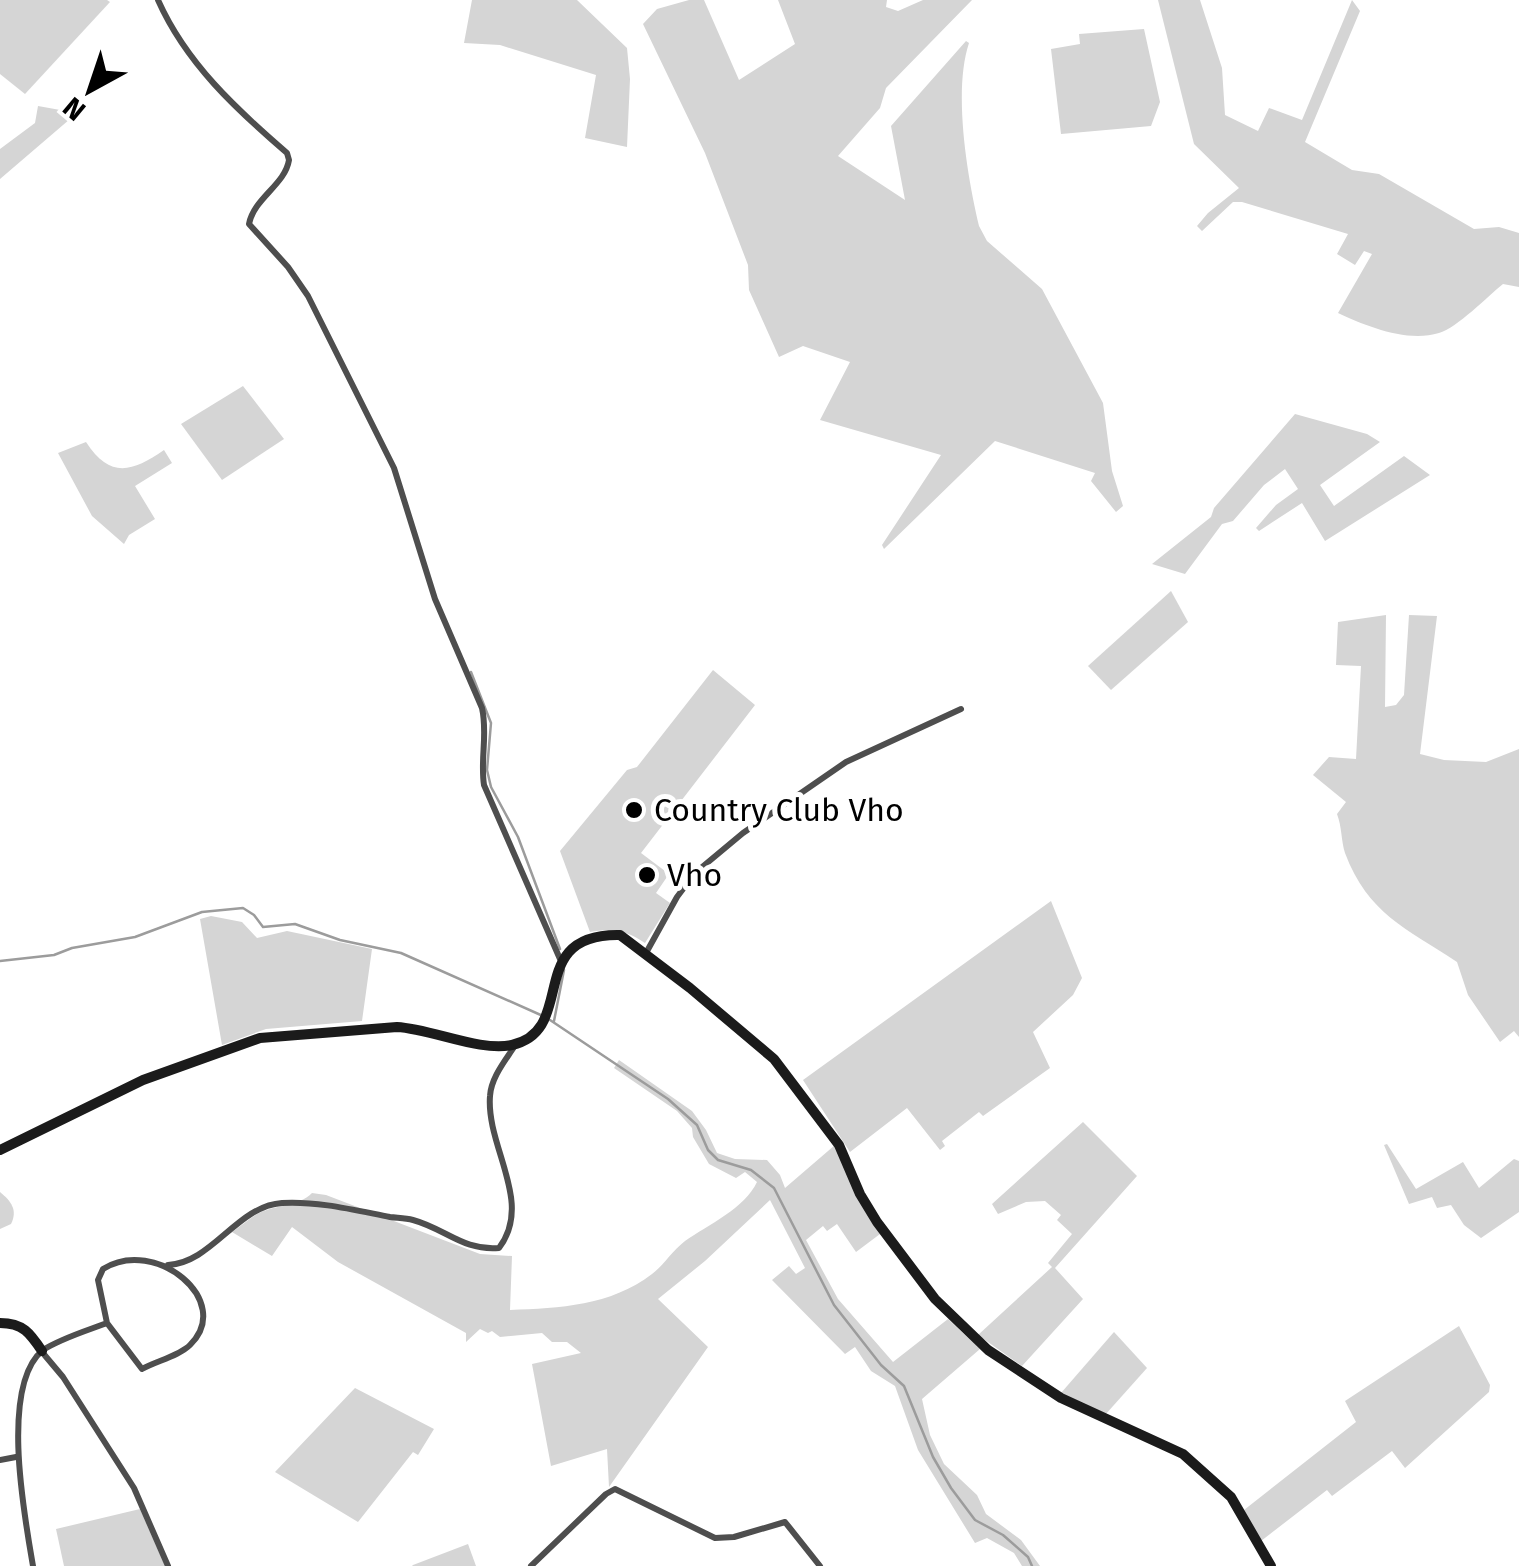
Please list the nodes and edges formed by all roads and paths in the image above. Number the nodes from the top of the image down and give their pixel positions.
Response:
1 (158, 0) edge
2 (961, 709) dead end
3 (646, 953) junction
4 (560, 960) junction
5 (516, 1045) junction
6 (0, 1150) edge
7 (167, 1265) junction
8 (0, 1323) edge
9 (108, 1323) junction
10 (42, 1351) junction
11 (16, 1457) junction
12 (0, 1460) edge
13 (33, 1566) edge
14 (168, 1566) edge
15 (530, 1566) edge
16 (820, 1566) edge
17 (1271, 1566) edge

1 - 4 street
2 - 3 street
3 - 4 street
3 - 17 street
4 - 5 street
5 - 6 street
5 - 7 street
7 - 9 street
7 - 9 street
8 - 10 street
9 - 10 street
10 - 11 street
10 - 14 street
11 - 12 street
11 - 13 street
15 - 16 street

